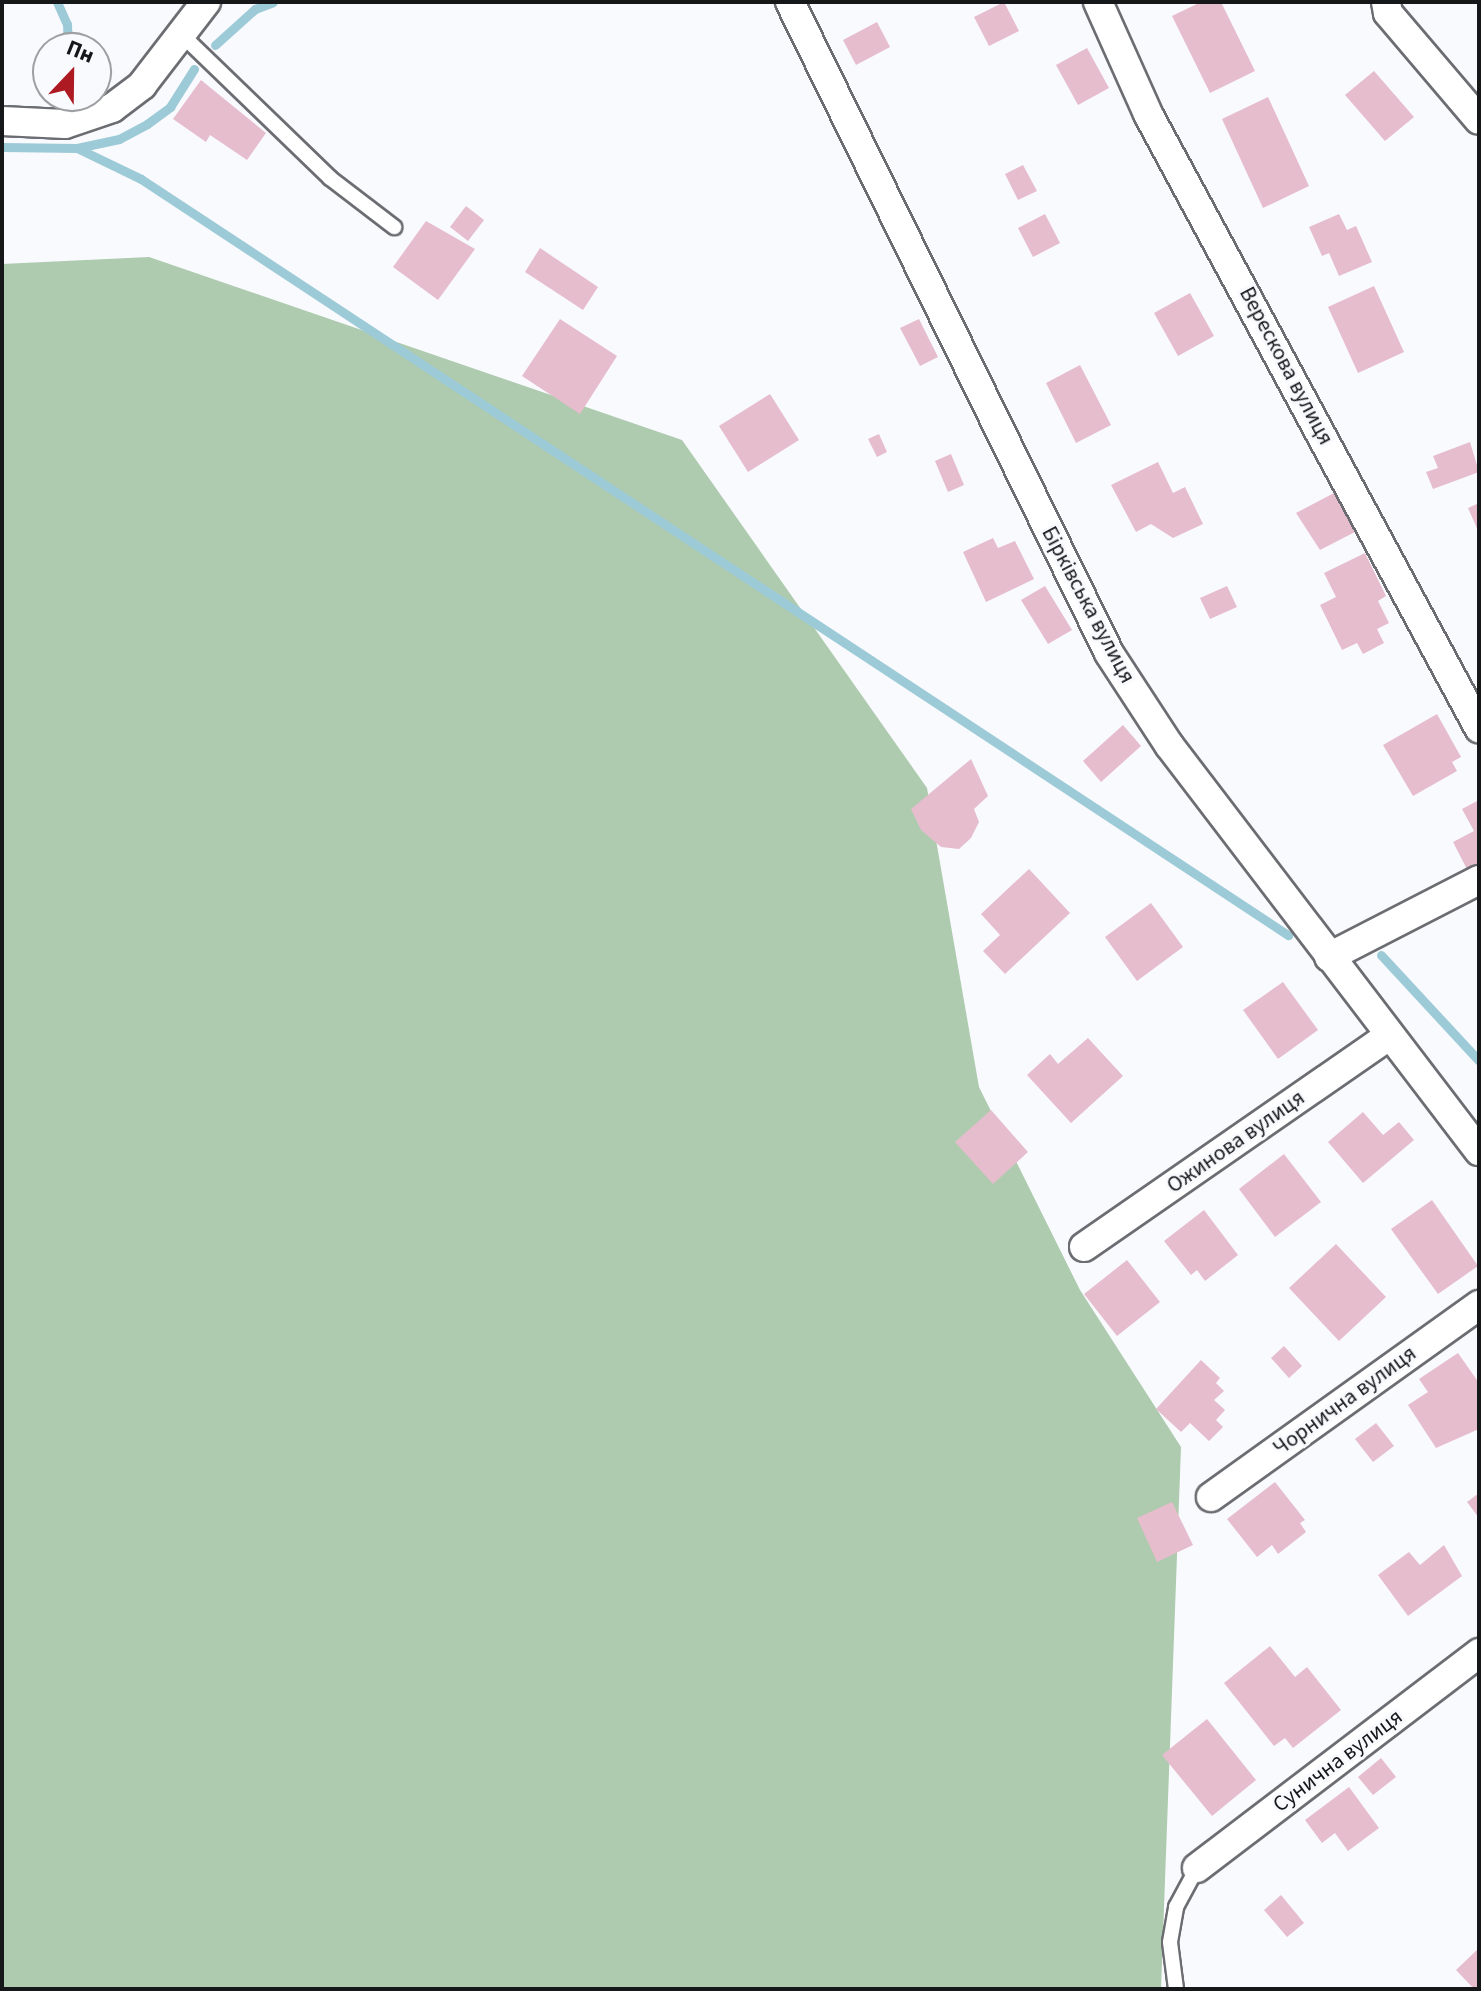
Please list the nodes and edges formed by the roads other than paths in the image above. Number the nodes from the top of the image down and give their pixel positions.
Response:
1 (206, 2) edge
2 (790, 2) edge
3 (1098, 2) edge
4 (1386, 2) edge
5 (181, 34) junction
6 (1479, 120) edge
7 (2, 121) edge
8 (394, 227) dead end
9 (1479, 728) edge
10 (1479, 880) edge
11 (1329, 957) junction
12 (1389, 1036) junction
13 (1479, 1151) edge
14 (1084, 1247) dead end
15 (1479, 1305) edge
16 (1211, 1497) dead end
17 (1479, 1653) edge
18 (1197, 1868) joint
19 (1176, 1989) edge

1 - 5 street
2 - 11 street, Бірківська вулиця
3 - 9 street, Верескова вулиця
4 - 6 street
5 - 7 street
5 - 8 lane
10 - 11 street
11 - 12 street, Бірківська вулиця
12 - 13 street, Бірківська вулиця
12 - 14 street, Ожинова вулиця
15 - 16 street, Чорнична вулиця
17 - 18 street, Сунична вулиця
18 - 19 lane

